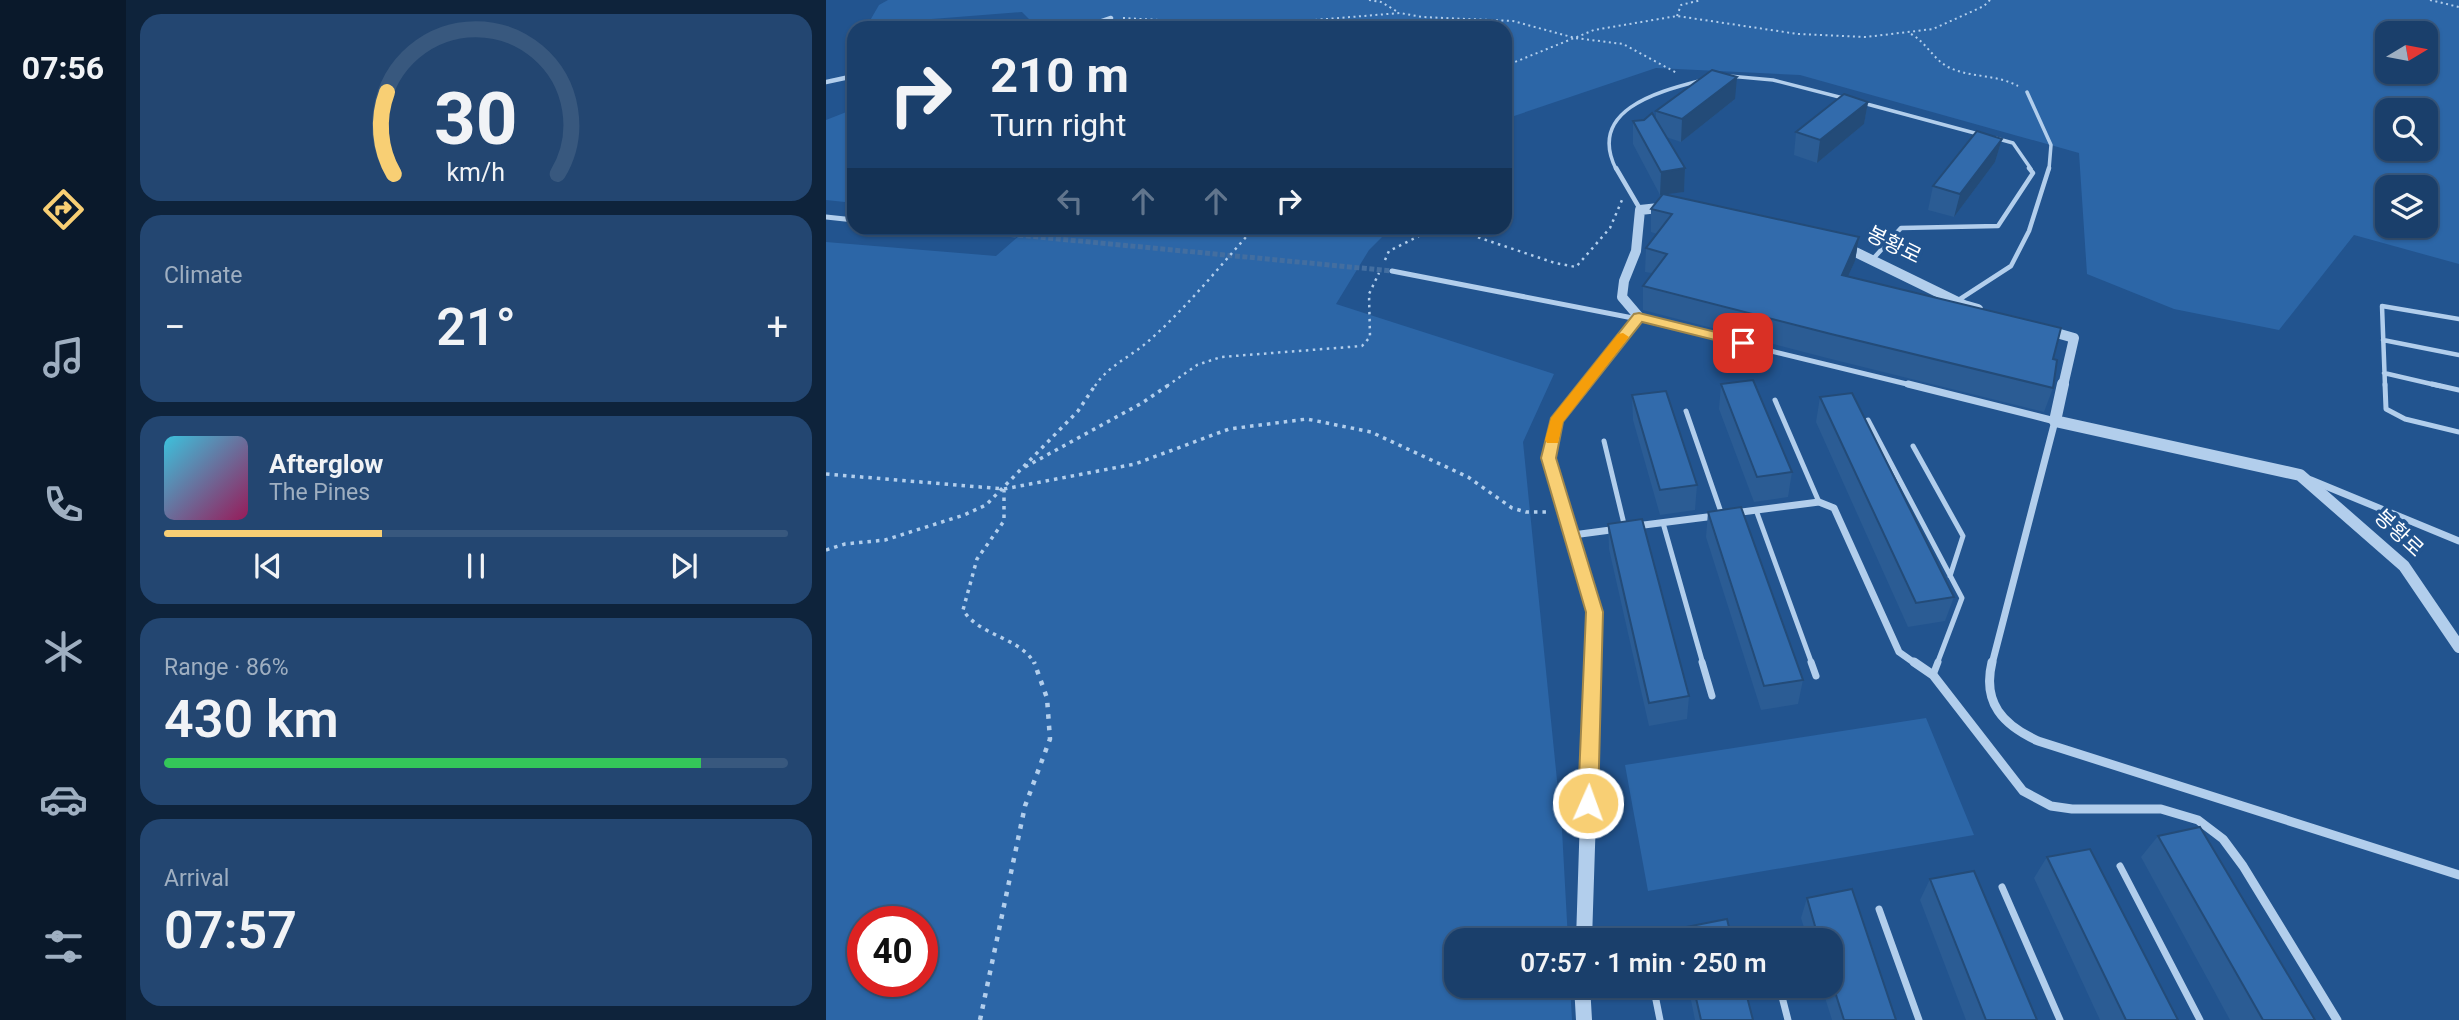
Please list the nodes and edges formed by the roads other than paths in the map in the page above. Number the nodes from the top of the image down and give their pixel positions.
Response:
1 (1111, 18) road end
2 (1102, 21) edge
3 (1722, 75) edge
4 (847, 78) edge
5 (1703, 80) edge
6 (826, 82) edge
7 (2027, 92) road end
8 (1640, 210) junction
9 (1682, 210) edge
10 (826, 217) edge
11 (847, 218) edge
12 (1825, 241) edge
13 (1872, 260) junction
14 (1392, 271) tunnel mouth
15 (1957, 301) junction
16 (1988, 312) edge
17 (1639, 317) junction
18 (2459, 320) edge
19 (2037, 327) edge
20 (2383, 340) junction
21 (2459, 355) edge
22 (2385, 373) junction
23 (2459, 390) edge
24 (1775, 400) dead end
25 (1686, 411) dead end
26 (1868, 420) edge
27 (2055, 421) junction
28 (2459, 432) edge
29 (1604, 441) dead end
30 (1913, 446) dead end
31 (2300, 475) junction
32 (1819, 502) junction
33 (1756, 510) junction
34 (1722, 515) junction
35 (1663, 523) junction
36 (1625, 528) junction
37 (1573, 534) junction
38 (2459, 541) edge
39 (1950, 576) junction
40 (2459, 647) edge
41 (1816, 676) dead end
42 (1933, 676) junction
43 (1712, 696) dead end
44 (2120, 866) dead end
45 (2459, 875) edge
46 (2002, 887) dead end
47 (1880, 909) dead end
48 (1584, 928) edge
49 (1583, 998) edge
50 (1656, 998) edge
51 (1782, 998) edge
52 (1584, 1020) edge
53 (1660, 1020) edge
54 (1788, 1020) edge
55 (1919, 1020) edge
56 (2060, 1020) edge
57 (2200, 1020) edge
58 (2337, 1020) edge

1 - 2 street
3 - 13 lane
4 - 6 street
5 - 8 lane
7 - 15 lane
8 - 9 street
8 - 17 street
10 - 11 street
12 - 13 street, 봉황로
13 - 15 street, 봉황로
14 - 17 street
15 - 16 street, 봉황로
17 - 27 street
17 - 37 street
18 - 20 lane
19 - 27 street
20 - 21 lane
20 - 22 lane
22 - 23 lane
22 - 28 lane
24 - 32 lane
25 - 34 lane
26 - 39 lane
27 - 31 street, 봉황로
27 - 45 street
29 - 36 lane
30 - 39 lane
31 - 38 street
31 - 40 street, 봉황로
32 - 33 street
32 - 42 street
33 - 34 street
33 - 41 lane
34 - 35 street
35 - 36 street
35 - 43 lane
36 - 37 street
37 - 48 street
39 - 42 lane
42 - 58 street
44 - 57 lane
46 - 56 lane
47 - 55 lane
49 - 52 street
50 - 53 lane
51 - 54 lane

